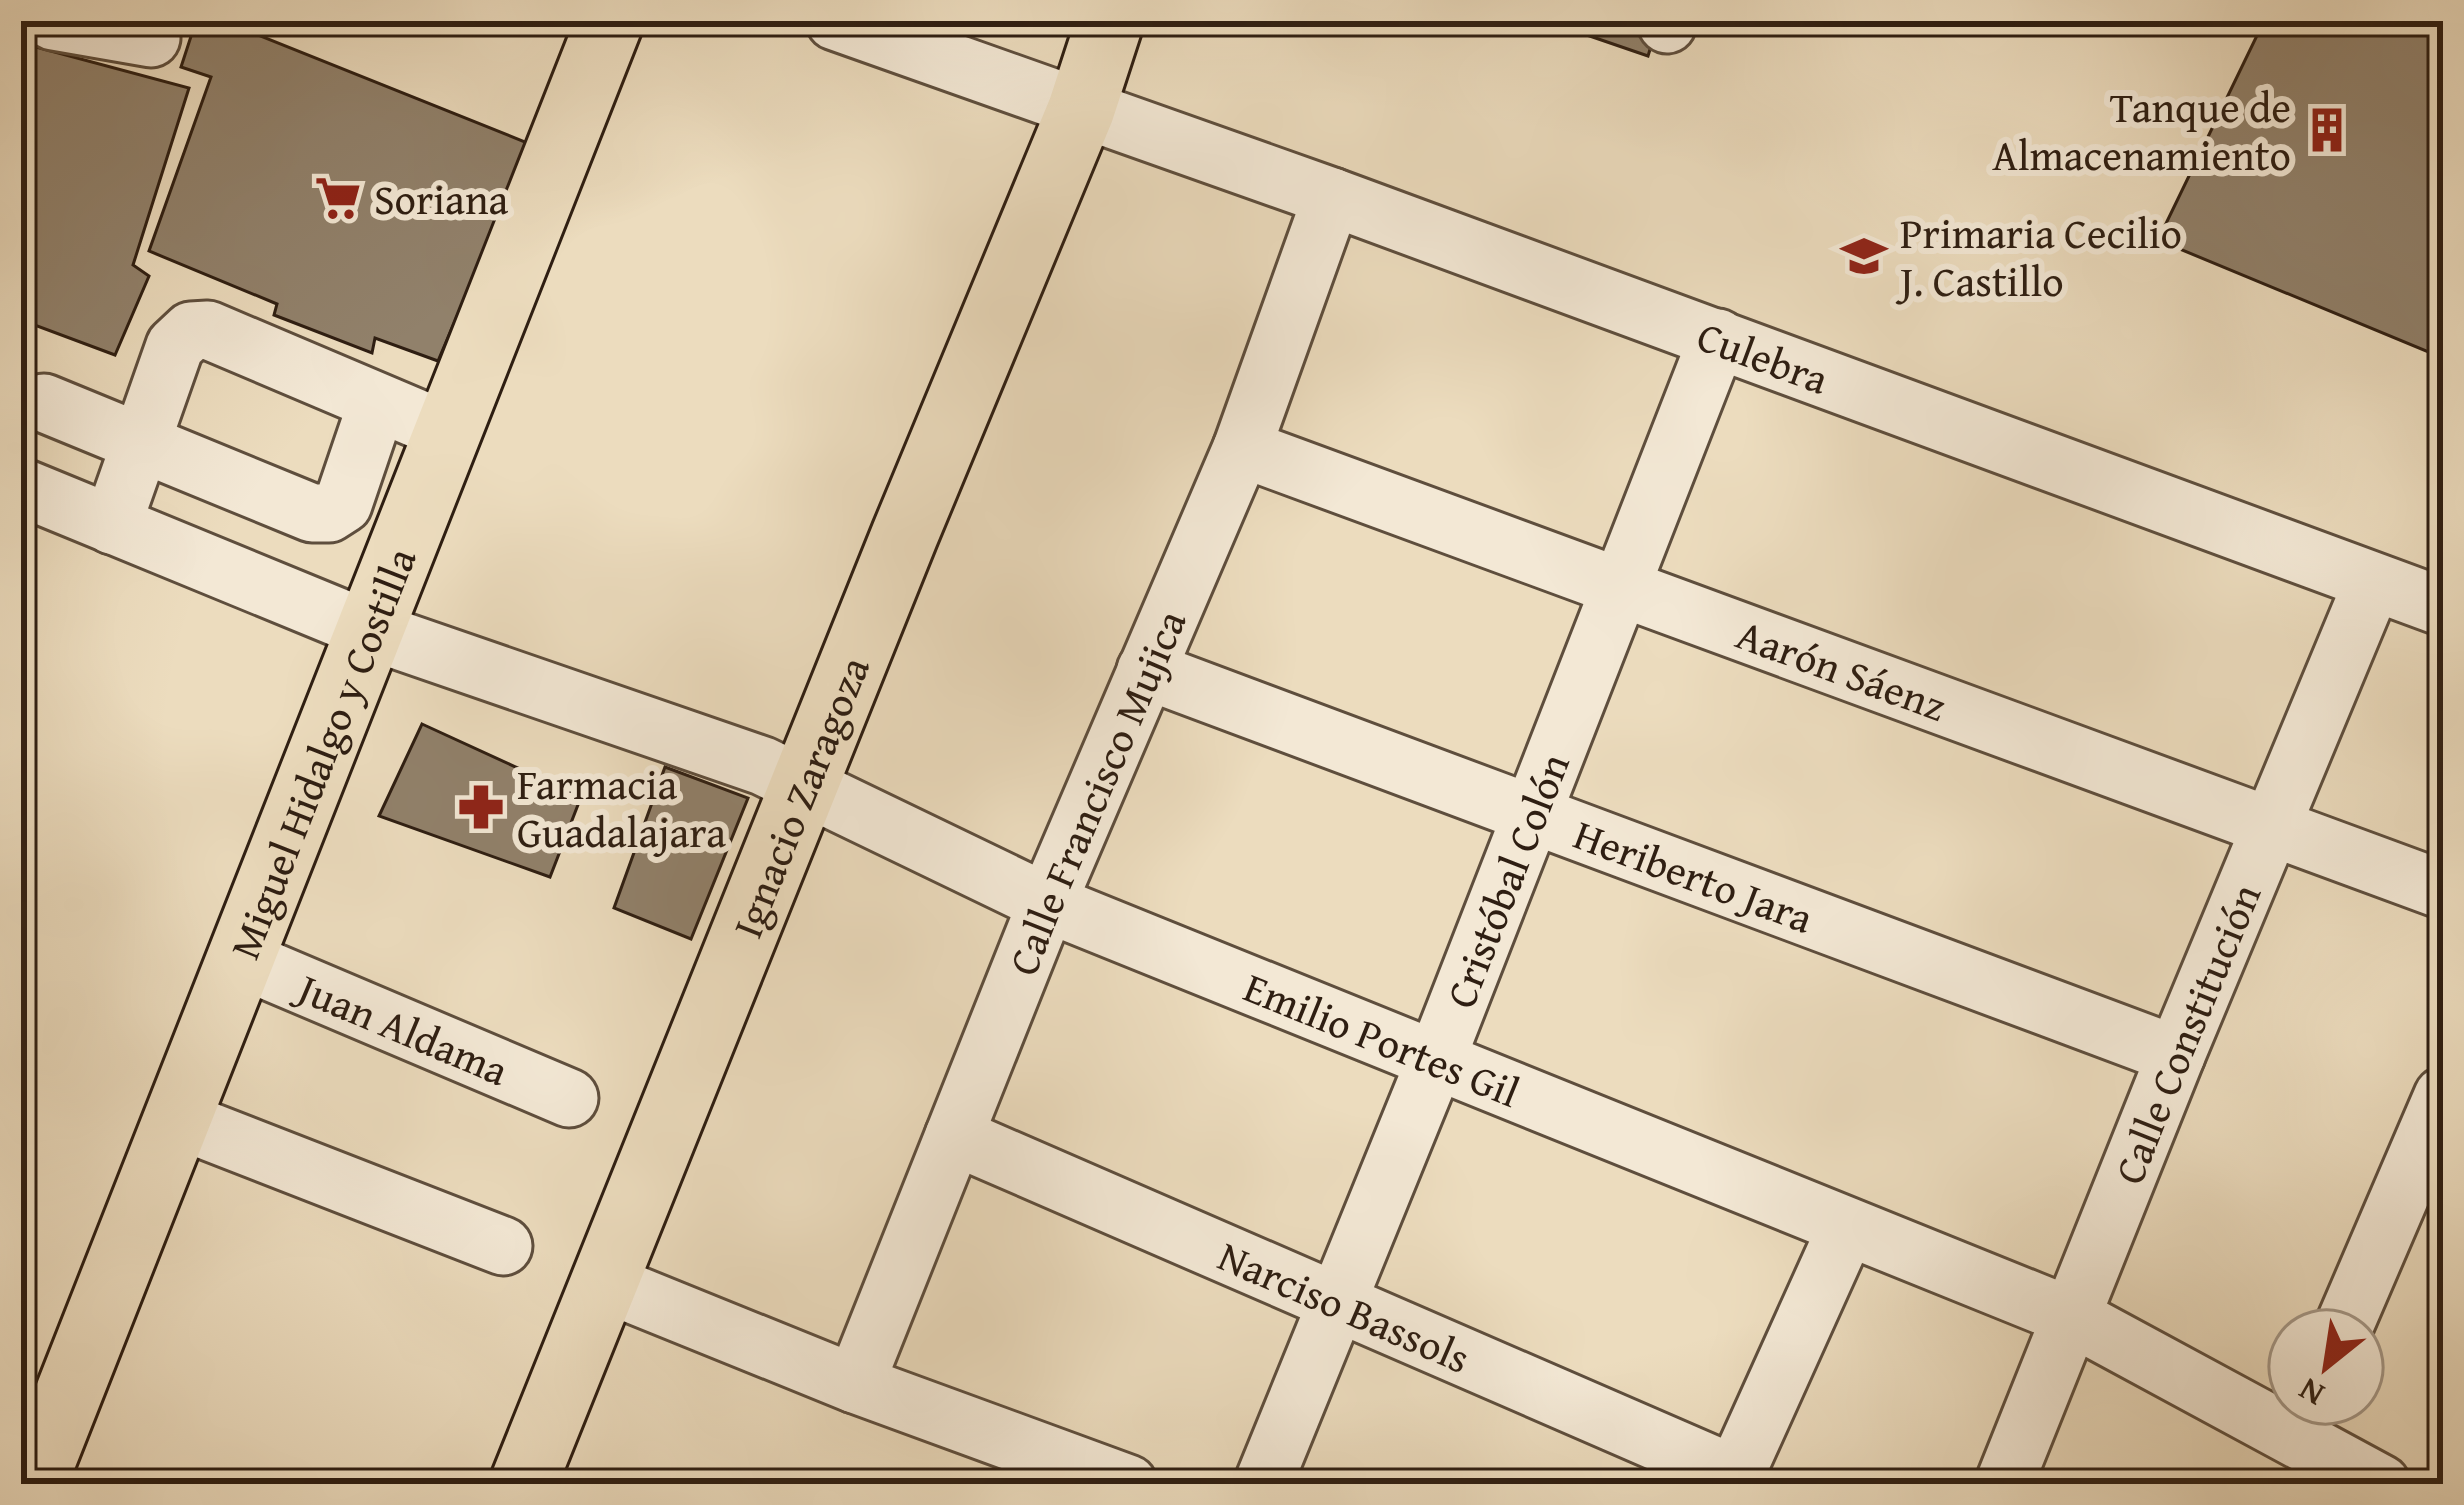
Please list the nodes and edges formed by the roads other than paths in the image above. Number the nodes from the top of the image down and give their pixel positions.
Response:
1 (53, 21) edge
2 (610, 21) edge
3 (835, 21) edge
4 (1110, 21) edge
5 (151, 38) dead end
6 (1081, 110) junction
7 (1332, 197) junction
8 (1718, 338) junction
9 (44, 404) dead end
10 (377, 404) junction
11 (451, 433) junction
12 (142, 443) junction
13 (1242, 448) junction
14 (21, 487) edge
15 (112, 525) junction
16 (2373, 582) junction
17 (1622, 587) junction
18 (2443, 607) edge
19 (369, 629) junction
20 (1146, 670) junction
21 (804, 788) junction
22 (1529, 816) junction
23 (2272, 826) junction
24 (2443, 890) edge
25 (1047, 903) junction
26 (241, 959) junction
27 (2176, 1054) junction
28 (1435, 1062) junction
29 (2443, 1096) edge
30 (569, 1099) dead end
31 (177, 1119) junction
32 (954, 1136) junction
33 (1847, 1227) junction
34 (502, 1246) dead end
35 (602, 1282) junction
36 (1337, 1304) junction
37 (2352, 1307) edge
38 (2072, 1317) junction
39 (855, 1384) junction
40 (2266, 1404) edge
41 (2311, 1427) edge
42 (1733, 1480) edge
43 (33, 1484) edge
44 (523, 1484) edge
45 (1128, 1484) edge
46 (1263, 1484) edge
47 (2004, 1484) edge
48 (2381, 1484) edge

1 - 5 street
2 - 11 main road, Miguel Hidalgo y Costilla
3 - 6 street, Culebra
4 - 6 main road, Ignacio Zaragoza
6 - 7 street, Culebra
6 - 21 main road, Ignacio Zaragoza
7 - 8 street, Culebra
7 - 13 street, Calle Francisco Mujica
8 - 16 street, Culebra
8 - 17 street, Cristóbal Colón
9 - 12 street
10 - 11 street
10 - 12 street
10 - 12 street
11 - 19 main road, Miguel Hidalgo y Costilla
12 - 15 street
13 - 17 street, Aarón Sáenz
13 - 20 street, Calle Francisco Mujica
14 - 15 street, Emilio Portes Gil
15 - 19 street, Emilio Portes Gil
16 - 18 street, Culebra
16 - 23 street, Calle Constitución
17 - 22 street, Cristóbal Colón
17 - 23 street, Aarón Sáenz
19 - 21 street, Emilio Portes Gil
19 - 26 main road, Miguel Hidalgo y Costilla
20 - 22 street, Heriberto Jara
20 - 25 street, Calle Francisco Mujica
21 - 25 street, Emilio Portes Gil
21 - 35 main road, Ignacio Zaragoza
22 - 27 street, Heriberto Jara
22 - 28 street, Cristóbal Colón
23 - 24 street, Aarón Sáenz
23 - 27 street, Calle Constitución
25 - 28 street, Emilio Portes Gil
25 - 32 street, Calle Francisco Mujica
26 - 30 street, Juan Aldama
26 - 31 main road, Miguel Hidalgo y Costilla
27 - 38 street, Calle Constitución
28 - 33 street, Emilio Portes Gil
28 - 36 street, Cristóbal Colón
29 - 37 street
31 - 34 street
31 - 43 main road, Miguel Hidalgo y Costilla
32 - 36 street, Narciso Bassols
32 - 39 street, Calle Francisco Mujica
33 - 38 street, Emilio Portes Gil
33 - 42 street
35 - 39 street
35 - 44 main road, Ignacio Zaragoza
36 - 42 street, Narciso Bassols
36 - 46 street, Cristóbal Colón
38 - 40 street, Emilio Portes Gil
38 - 47 street, Calle Constitución
39 - 45 street
41 - 48 street, Emilio Portes Gil

